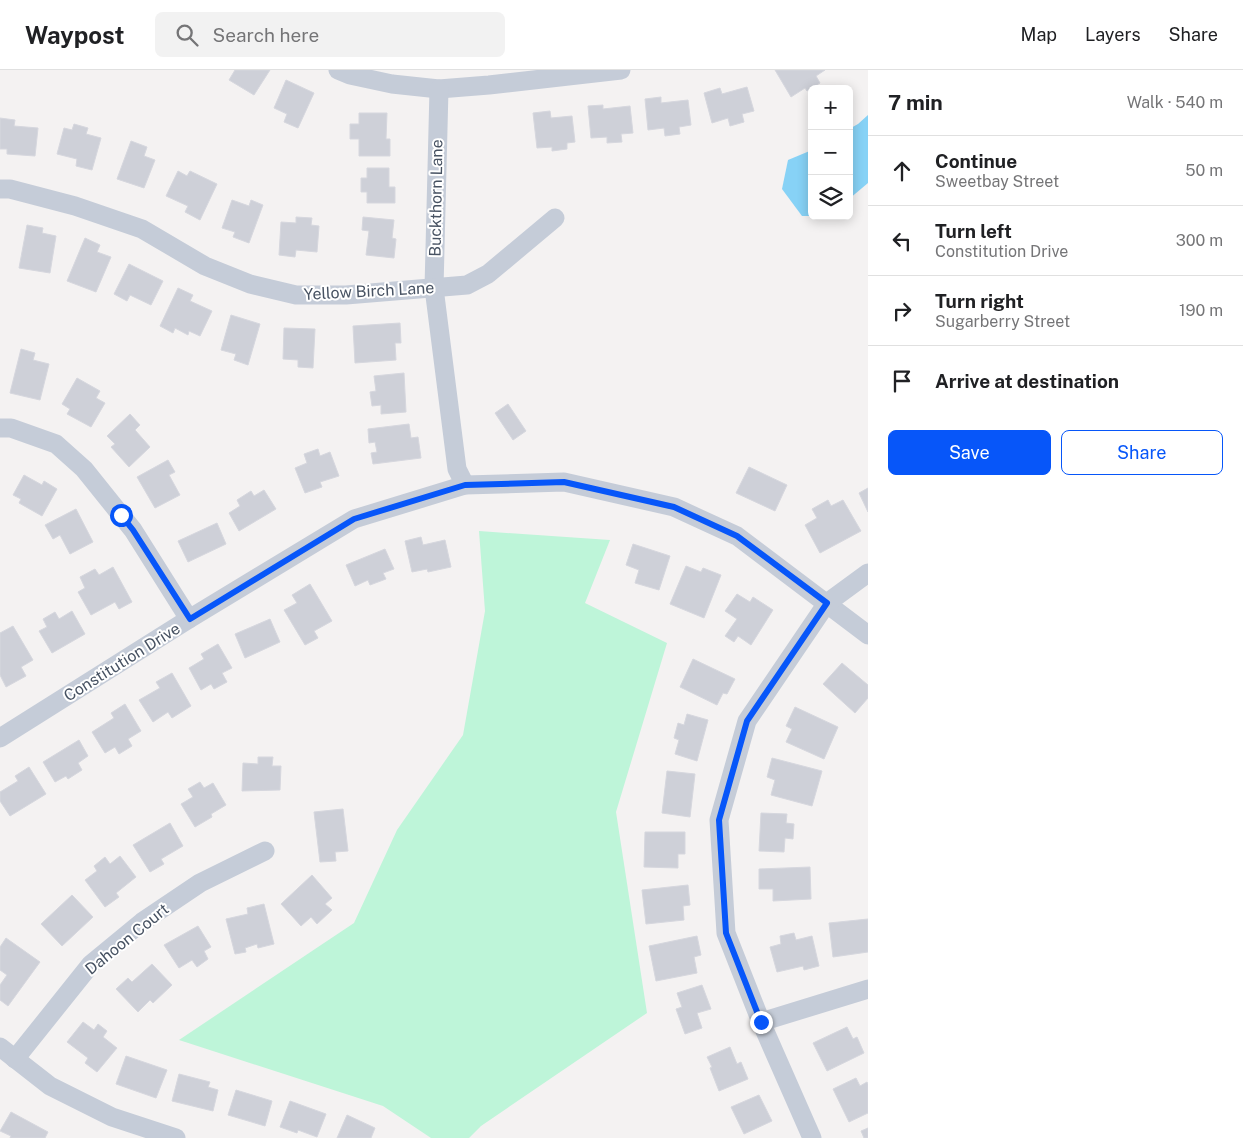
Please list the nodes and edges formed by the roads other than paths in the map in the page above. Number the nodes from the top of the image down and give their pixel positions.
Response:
1 (338, 70) edge
2 (621, 70) edge
3 (439, 89) junction
4 (0, 189) edge
5 (555, 218) dead end
6 (434, 288) junction
7 (0, 428) edge
8 (465, 485) junction
9 (868, 572) edge
10 (827, 603) junction
11 (190, 619) junction
12 (868, 635) edge
13 (0, 738) edge
14 (265, 851) dead end
15 (868, 989) edge
16 (761, 1022) junction
17 (0, 1047) edge
18 (15, 1059) junction
19 (176, 1138) edge
20 (812, 1138) edge

1 - 3 street
2 - 3 street
3 - 6 street, Buckthorn Lane
4 - 6 street, Yellow Birch Lane
5 - 6 street, Yellow Birch Lane
6 - 8 street, Buckthorn Lane
7 - 11 street
8 - 10 street, Constitution Drive
8 - 11 street, Constitution Drive
9 - 10 street
10 - 12 street, Constitution Drive
10 - 16 street
11 - 13 street, Constitution Drive
14 - 18 street, Dahoon Court
15 - 16 street
16 - 20 street
17 - 18 street
18 - 19 street

